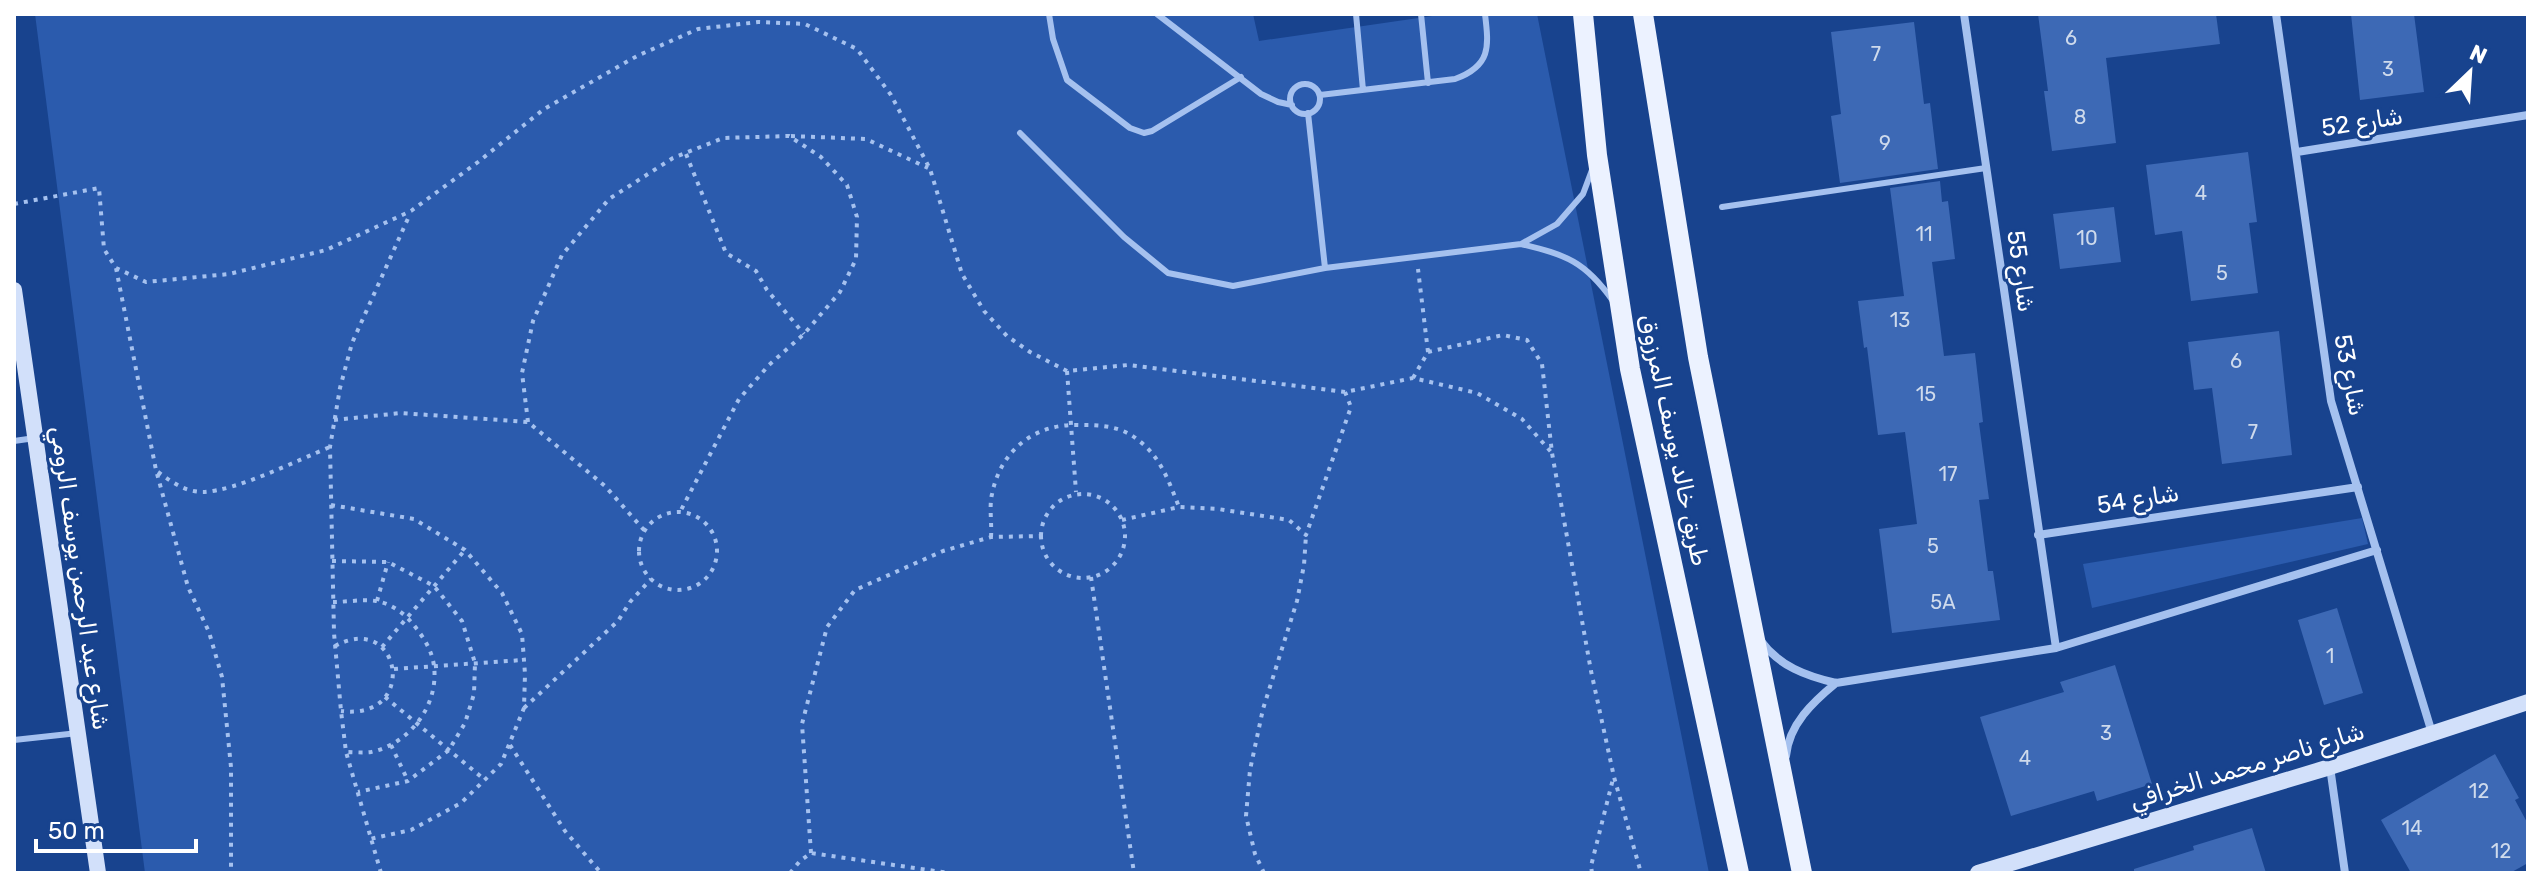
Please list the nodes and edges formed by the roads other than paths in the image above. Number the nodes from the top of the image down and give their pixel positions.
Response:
1 (1049, 14) edge
2 (1157, 14) edge
3 (1356, 14) edge
4 (1421, 14) edge
5 (1485, 14) edge
6 (1583, 14) edge
7 (1643, 14) edge
8 (1964, 14) edge
9 (2276, 14) edge
10 (1241, 77) junction
11 (1428, 83) junction
12 (1363, 90) junction
13 (1320, 95) junction
14 (1292, 105) junction
15 (1308, 113) junction
16 (2528, 115) edge
17 (1020, 133) dead end
18 (2297, 152) junction
19 (1597, 155) junction
20 (1986, 168) junction
21 (1722, 207) dead end
22 (1521, 244) junction
23 (1325, 268) junction
24 (14, 290) edge
25 (1621, 313) junction
26 (35, 438) junction
27 (14, 441) edge
28 (2358, 487) junction
29 (2038, 535) junction
30 (2377, 550) junction
31 (1751, 627) junction
32 (2056, 648) junction
33 (1836, 683) junction
34 (2528, 702) edge
35 (78, 733) junction
36 (2432, 733) junction
37 (14, 740) edge
38 (2330, 767) junction
39 (1783, 777) junction
40 (2006, 869) edge
41 (1804, 872) edge
42 (98, 873) edge
43 (1739, 873) edge
44 (1978, 873) edge
45 (2345, 873) edge

1 - 10 lane
2 - 10 lane
3 - 12 lane
4 - 11 lane
5 - 11 lane
6 - 19 main road, طريق خالد يوسف المرزوق
7 - 31 main road, طريق خالد يوسف المرزوق
8 - 20 street, شارع 55
9 - 18 street, شارع 53
10 - 14 lane
11 - 12 lane
12 - 13 lane
13 - 14 lane
13 - 15 lane
14 - 15 lane
15 - 23 lane
16 - 18 street, شارع 52
17 - 23 lane
18 - 28 street, شارع 53
19 - 22 lane
19 - 25 main road, طريق خالد يوسف المرزوق
20 - 21 lane
20 - 29 street, شارع 55
22 - 23 lane
22 - 25 lane
24 - 26 street, شارع عبد الرحمن يوسف الرومي
25 - 43 main road, طريق خالد يوسف المرزوق
26 - 27 lane
26 - 35 street, شارع عبد الرحمن يوسف الرومي
28 - 29 street, شارع 54
28 - 30 street, شارع 53
29 - 32 street
30 - 32 street
30 - 36 street, شارع 53
31 - 33 street
31 - 39 main road, طريق خالد يوسف المرزوق
32 - 33 street
33 - 39 street
34 - 36 street, شارع ناصر محمد الخرافي
35 - 37 lane
35 - 42 street, شارع عبد الرحمن يوسف الرومي
36 - 38 street, شارع ناصر محمد الخرافي
38 - 40 street, شارع ناصر محمد الخرافي
38 - 45 street
39 - 41 main road, طريق خالد يوسف المرزوق
40 - 44 street, شارع ناصر محمد الخرافي

